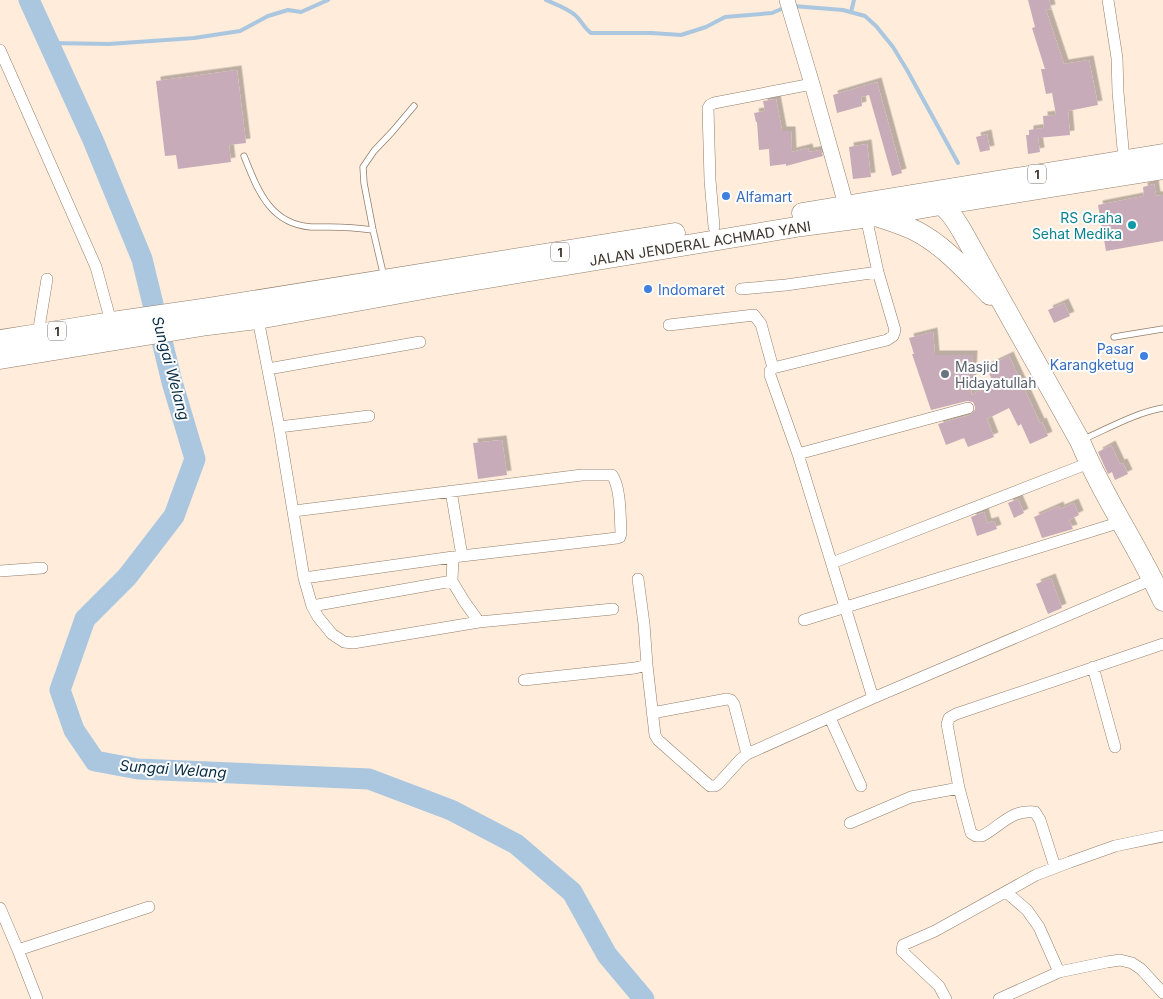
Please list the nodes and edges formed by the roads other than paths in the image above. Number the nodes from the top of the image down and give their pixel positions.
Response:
1 (1108, 0) edge
2 (789, 7) edge
3 (0, 50) edge
4 (812, 84) junction
5 (414, 106) dead end
6 (1163, 154) edge
7 (244, 156) dead end
8 (1124, 160) junction
9 (1163, 169) edge
10 (911, 195) junction
11 (942, 204) junction
12 (846, 205) junction
13 (871, 217) junction
14 (714, 227) junction
15 (372, 230) junction
16 (878, 272) junction
17 (47, 280) dead end
18 (387, 288) junction
19 (741, 289) dead end
20 (1006, 310) junction
21 (208, 316) junction
22 (258, 320) junction
23 (669, 325) dead end
24 (112, 328) junction
25 (1163, 329) edge
26 (38, 334) junction
27 (1114, 337) dead end
28 (0, 340) edge
29 (420, 342) dead end
30 (0, 359) edge
31 (773, 368) junction
32 (268, 369) junction
33 (968, 408) dead end
34 (1163, 408) edge
35 (369, 416) dead end
36 (279, 427) junction
37 (1080, 441) junction
38 (798, 454) junction
39 (1089, 463) junction
40 (451, 491) junction
41 (294, 511) junction
42 (1121, 522) junction
43 (458, 557) junction
44 (832, 563) junction
45 (42, 568) dead end
46 (0, 571) edge
47 (304, 578) junction
48 (638, 579) dead end
49 (1153, 579) junction
50 (452, 582) junction
51 (1163, 601) edge
52 (312, 606) junction
53 (846, 607) junction
54 (613, 609) dead end
55 (804, 620) dead end
56 (479, 622) junction
57 (1163, 644) edge
58 (647, 665) junction
59 (1093, 667) junction
60 (524, 680) dead end
61 (873, 698) junction
62 (652, 713) junction
63 (830, 718) junction
64 (1115, 748) dead end
65 (747, 754) junction
66 (862, 786) dead end
67 (960, 788) junction
68 (850, 824) dead end
69 (1163, 836) edge
70 (1055, 868) junction
71 (1006, 892) junction
72 (149, 907) dead end
73 (0, 908) edge
74 (18, 950) junction
75 (1059, 972) junction
76 (1163, 993) edge
77 (37, 999) edge
78 (946, 999) edge
79 (998, 999) edge

1 - 8 street
2 - 4 street
3 - 24 street
4 - 12 street
4 - 14 street
5 - 15 lane
6 - 8 highway, JALAN JENDERAL ACHMAD YANI / 1
7 - 15 lane
8 - 10 highway, JALAN JENDERAL ACHMAD YANI / 1
9 - 11 highway, JALAN JENDERAL ACHMAD YANI / 1
10 - 11 highway
10 - 12 highway, JALAN JENDERAL ACHMAD YANI / 1
11 - 13 highway, JALAN JENDERAL ACHMAD YANI / 1
11 - 20 highway
12 - 14 highway, JALAN JENDERAL ACHMAD YANI / 1
13 - 16 street
13 - 18 highway, JALAN JENDERAL ACHMAD YANI / 1
13 - 20 highway
14 - 18 highway, JALAN JENDERAL ACHMAD YANI / 1
15 - 18 lane
16 - 19 street
16 - 31 street
17 - 26 street
18 - 21 highway, JALAN JENDERAL ACHMAD YANI / 1
18 - 22 highway, JALAN JENDERAL ACHMAD YANI / 1
20 - 37 highway
21 - 22 highway, JALAN JENDERAL ACHMAD YANI / 1
21 - 24 highway, 1
22 - 32 street
23 - 31 street
24 - 26 highway, 1
24 - 30 highway, 1
25 - 27 lane
26 - 28 highway, 1
29 - 32 street
31 - 38 street
32 - 36 street
33 - 38 street
34 - 37 lane
35 - 36 street
36 - 41 street
37 - 39 highway
38 - 44 street
39 - 42 highway
39 - 44 street
40 - 41 street
40 - 43 street
40 - 43 street
41 - 47 street
42 - 49 highway
42 - 53 street
43 - 47 street
43 - 50 street
44 - 53 street
45 - 46 street
47 - 52 street
48 - 58 street
49 - 51 highway
49 - 61 street
50 - 52 street
50 - 56 street
52 - 56 street
53 - 55 street
53 - 61 street
54 - 56 street
57 - 59 street
58 - 60 street
58 - 62 street
59 - 64 street
59 - 67 street
61 - 63 street
62 - 65 street
62 - 65 street
63 - 65 street
63 - 66 street
67 - 68 street
67 - 70 street
69 - 70 street
70 - 71 street
71 - 75 street
71 - 78 street
72 - 74 street
73 - 74 street
74 - 77 street
75 - 76 street
75 - 79 street

